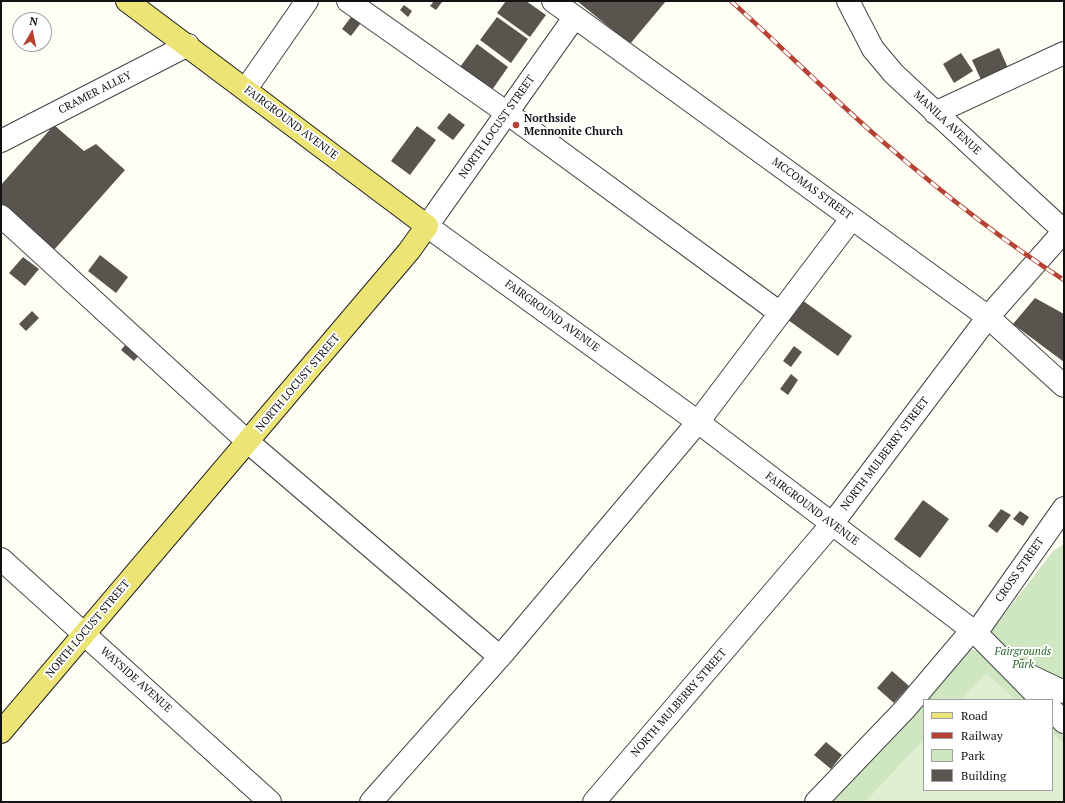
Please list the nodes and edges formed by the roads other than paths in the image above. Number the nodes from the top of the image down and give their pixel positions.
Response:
1 (127, 1) edge
2 (307, 1) edge
3 (348, 1) edge
4 (553, 1) edge
5 (848, 1) edge
6 (574, 18) junction
7 (188, 45) junction
8 (1064, 53) edge
9 (246, 89) junction
10 (508, 113) junction
11 (935, 113) junction
12 (1, 141) edge
13 (1, 216) edge
14 (852, 218) junction
15 (427, 226) junction
16 (1064, 231) edge
17 (780, 313) junction
18 (988, 317) junction
19 (1064, 386) edge
20 (698, 422) junction
21 (248, 442) junction
22 (1064, 508) edge
23 (832, 524) junction
24 (1, 559) edge
25 (974, 631) junction
26 (84, 633) junction
27 (500, 657) junction
28 (1008, 665) junction
29 (1064, 692) edge
30 (1041, 699) edge
31 (1053, 711) edge
32 (1064, 722) edge
33 (1, 732) edge
34 (270, 802) edge
35 (371, 802) edge
36 (594, 802) edge
37 (816, 802) edge

1 - 7 main road, FAIRGROUND AVENUE
2 - 9 street
3 - 10 street
4 - 6 street, MCCOMAS STREET
5 - 11 street, MANILA AVENUE
6 - 10 street, NORTH LOCUST STREET
6 - 14 street, MCCOMAS STREET
7 - 9 main road, FAIRGROUND AVENUE
7 - 12 street, CRAMER ALLEY
8 - 11 street
9 - 15 main road, FAIRGROUND AVENUE
10 - 15 street, NORTH LOCUST STREET
10 - 17 street
11 - 16 street, MANILA AVENUE
13 - 21 street
14 - 17 street
14 - 18 street, MCCOMAS STREET
15 - 20 street, FAIRGROUND AVENUE
15 - 21 main road, NORTH LOCUST STREET
16 - 18 street, NORTH MULBERRY STREET
17 - 20 street
18 - 19 street, MCCOMAS STREET
18 - 23 street, NORTH MULBERRY STREET
20 - 23 street, FAIRGROUND AVENUE
20 - 27 street
21 - 26 main road, NORTH LOCUST STREET
21 - 27 street
22 - 25 street, CROSS STREET
23 - 25 street, FAIRGROUND AVENUE
23 - 36 street, NORTH MULBERRY STREET
24 - 26 street, WAYSIDE AVENUE
25 - 28 street, FAIRGROUND AVENUE
25 - 37 street, CROSS STREET
26 - 33 main road, NORTH LOCUST STREET
26 - 34 street, WAYSIDE AVENUE
27 - 35 street
28 - 29 street
28 - 30 street, FAIRGROUND AVENUE
31 - 32 street

